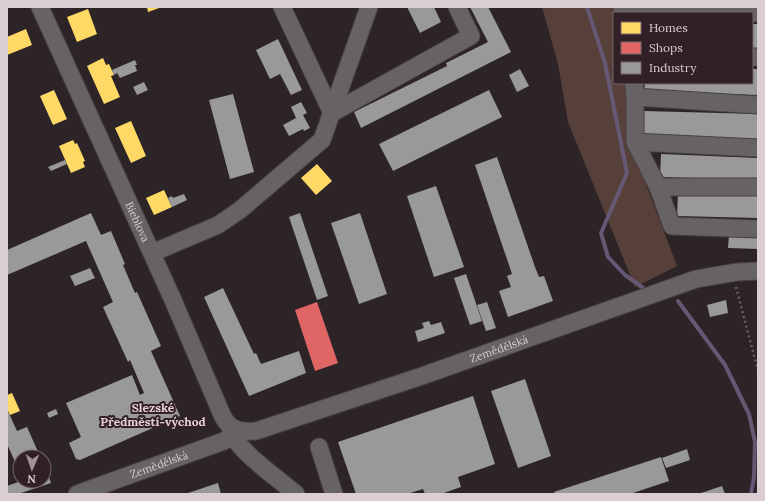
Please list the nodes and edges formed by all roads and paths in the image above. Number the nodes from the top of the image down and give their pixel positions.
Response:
1 (40, 7) edge
2 (282, 7) edge
3 (369, 7) edge
4 (457, 7) edge
5 (623, 10) edge
6 (713, 12) edge
7 (635, 90) edge
8 (758, 105) edge
9 (332, 113) junction
10 (635, 142) junction
11 (758, 148) edge
12 (658, 187) junction
13 (758, 187) edge
14 (758, 229) edge
15 (152, 253) junction
16 (758, 271) edge
17 (736, 286) dead end
18 (758, 371) edge
19 (236, 432) junction
20 (319, 447) dead end
21 (77, 494) edge
22 (296, 494) edge
23 (334, 494) edge

1 - 15 street, Bieblova
2 - 9 street
3 - 9 street
4 - 9 street
5 - 6 street
7 - 8 street
7 - 10 street
9 - 15 street
10 - 11 street
10 - 12 street
12 - 13 street
12 - 14 street
15 - 19 street, Bieblova
16 - 19 street, Zemědělská
17 - 18 path
19 - 21 street, Zemědělská
19 - 22 street, Bieblova
20 - 23 street

